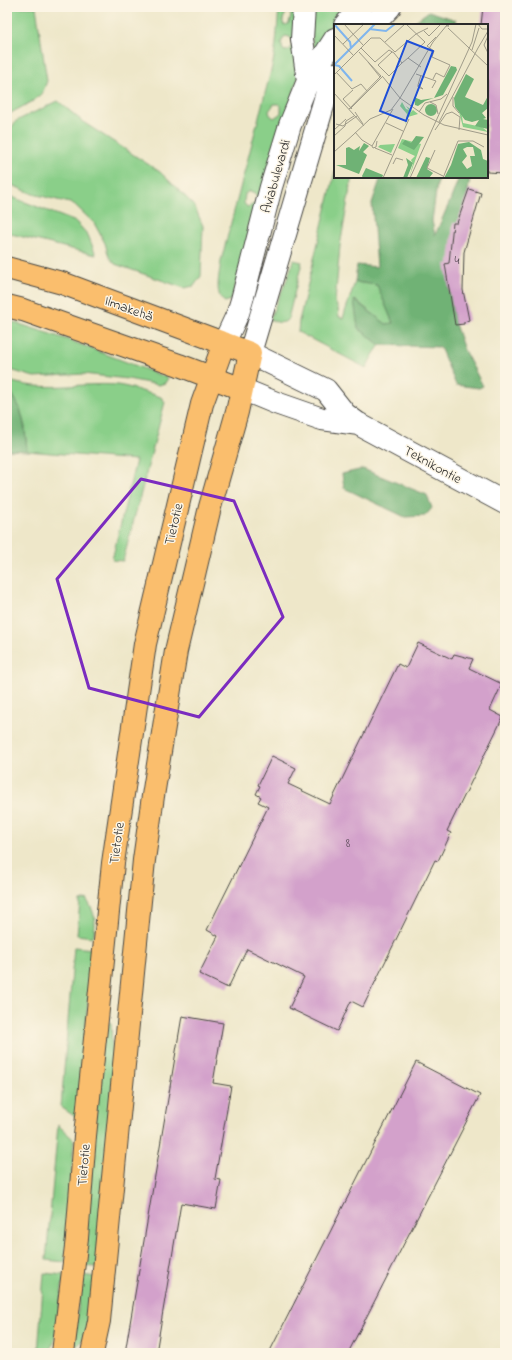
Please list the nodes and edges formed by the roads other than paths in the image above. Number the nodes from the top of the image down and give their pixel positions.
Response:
1 (304, 7) edge
2 (361, 7) edge
3 (388, 7) edge
4 (346, 24) edge
5 (374, 24) edge
6 (334, 41) edge
7 (334, 76) edge
8 (308, 81) junction
9 (7, 268) edge
10 (7, 306) edge
11 (224, 343) junction
12 (250, 353) junction
13 (212, 377) junction
14 (242, 389) junction
15 (360, 424) junction
16 (505, 503) edge
17 (63, 1353) edge
18 (92, 1353) edge

1 - 8 street
2 - 4 street
3 - 5 street
6 - 8 street, Aviabulevardi
7 - 12 street, Aviabulevardi
8 - 11 street, Aviabulevardi
9 - 11 main road, Ilmakehä
10 - 13 main road
11 - 12 main road, Ilmakehä
11 - 13 main road, Tietotie
12 - 14 main road
12 - 15 street, Teknikontie
13 - 14 main road
13 - 17 main road, Tietotie
14 - 15 street, Teknikontie
14 - 18 main road
15 - 16 street, Teknikontie

